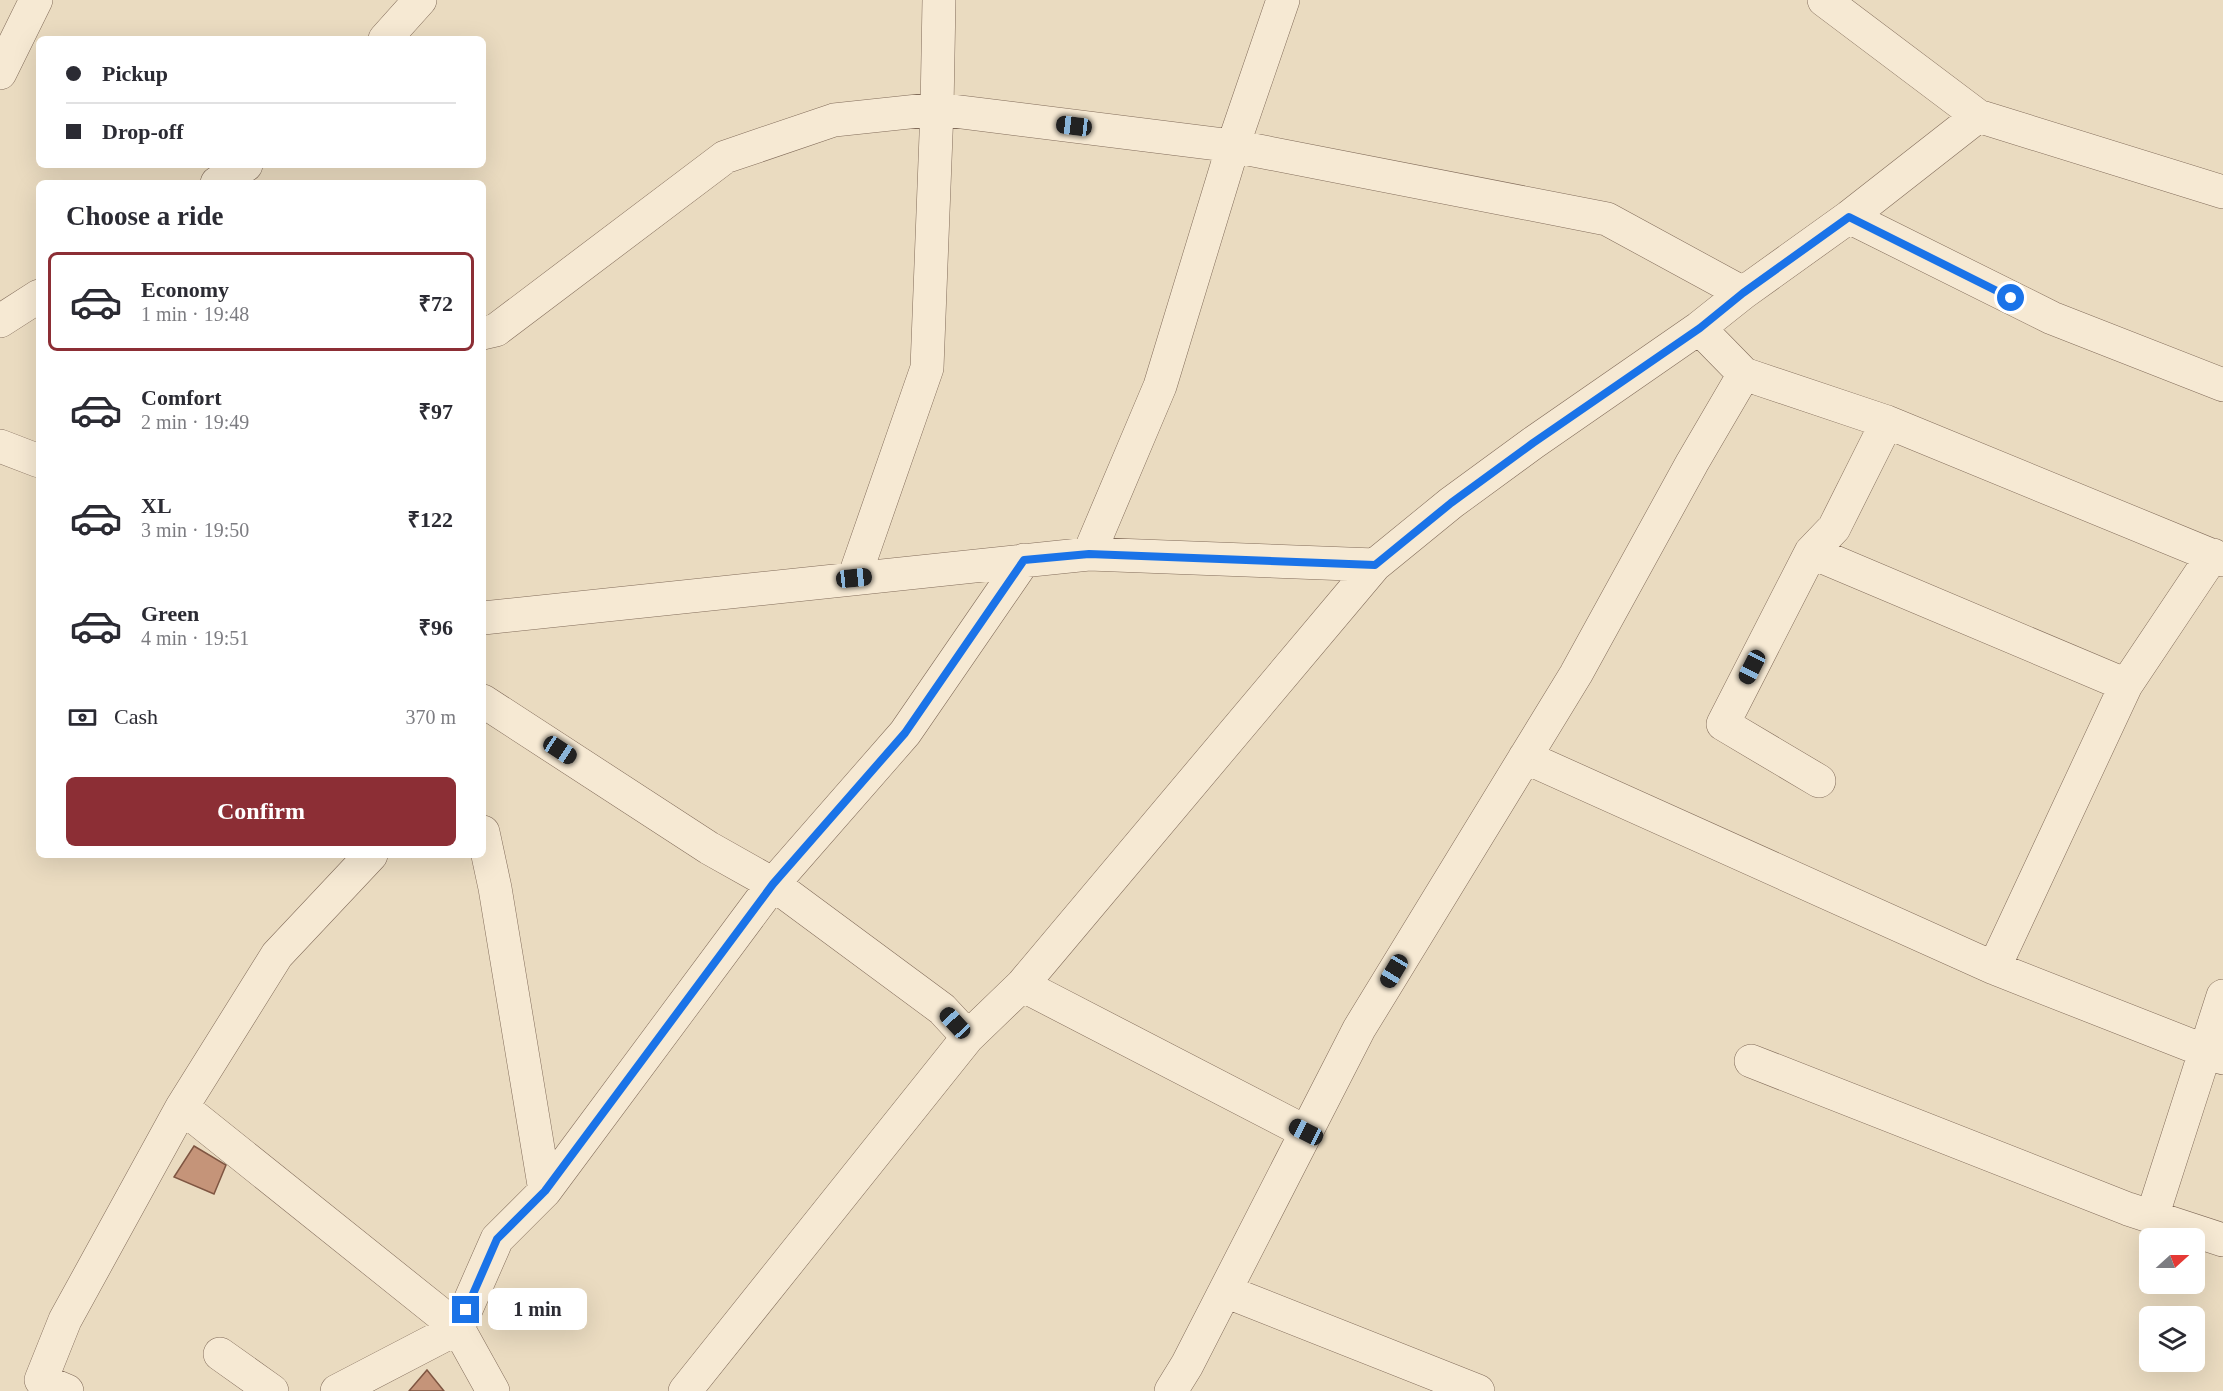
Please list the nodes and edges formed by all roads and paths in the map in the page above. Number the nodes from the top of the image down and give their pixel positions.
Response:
1 (36, 0) edge
2 (420, 0) edge
3 (939, 0) edge
4 (1283, 0) edge
5 (1824, 0) edge
6 (388, 36) edge
7 (0, 73) edge
8 (937, 109) junction
9 (1978, 116) junction
10 (1233, 146) junction
11 (241, 168) edge
12 (223, 180) edge
13 (2223, 192) edge
14 (1849, 217) junction
15 (1743, 293) junction
16 (36, 298) edge
17 (0, 321) edge
18 (1700, 328) junction
19 (486, 332) edge
20 (1744, 374) junction
21 (2223, 385) edge
22 (1887, 422) junction
23 (0, 446) edge
24 (36, 460) edge
25 (1811, 552) junction
26 (1089, 554) junction
27 (2218, 557) edge
28 (1024, 560) junction
29 (1375, 565) junction
30 (854, 578) junction
31 (486, 618) edge
32 (2126, 685) junction
33 (486, 703) edge
34 (1525, 757) junction
35 (1820, 781) dead end
36 (486, 846) edge
37 (368, 858) edge
38 (773, 884) junction
39 (1994, 968) junction
40 (1022, 985) junction
41 (2223, 996) edge
42 (968, 1037) junction
43 (2214, 1055) edge
44 (1751, 1061) dead end
45 (182, 1107) junction
46 (1306, 1132) junction
47 (545, 1191) junction
48 (2152, 1217) junction
49 (2223, 1240) edge
50 (1224, 1291) junction
51 (458, 1328) junction
52 (220, 1354) dead end
53 (67, 1391) edge
54 (273, 1391) edge
55 (337, 1391) edge
56 (493, 1391) edge
57 (685, 1391) edge
58 (1172, 1391) edge
59 (1478, 1391) edge

1 - 7 street
2 - 6 street
3 - 8 street
4 - 10 street
5 - 9 street
8 - 10 street
8 - 19 street
8 - 30 street
9 - 13 street
9 - 14 street
10 - 15 street
10 - 26 street
11 - 12 street
14 - 15 street
14 - 21 street
15 - 18 street
16 - 17 street
18 - 20 street
18 - 29 street
20 - 22 street
20 - 34 street
22 - 25 street
22 - 27 street
23 - 24 street
25 - 32 street
25 - 35 street
26 - 28 street
26 - 29 street
27 - 32 street
28 - 30 street
28 - 38 street
29 - 40 street
30 - 31 street
32 - 39 street
33 - 38 street
34 - 39 street
34 - 46 street
36 - 47 street
37 - 45 street
38 - 42 street
38 - 47 street
39 - 43 street
40 - 42 street
40 - 46 street
41 - 43 street
42 - 57 street
43 - 48 street
44 - 48 street
45 - 51 street
45 - 53 street
46 - 50 street
47 - 51 street
48 - 49 street
50 - 58 street
50 - 59 street
51 - 55 street
51 - 56 street
52 - 54 street

